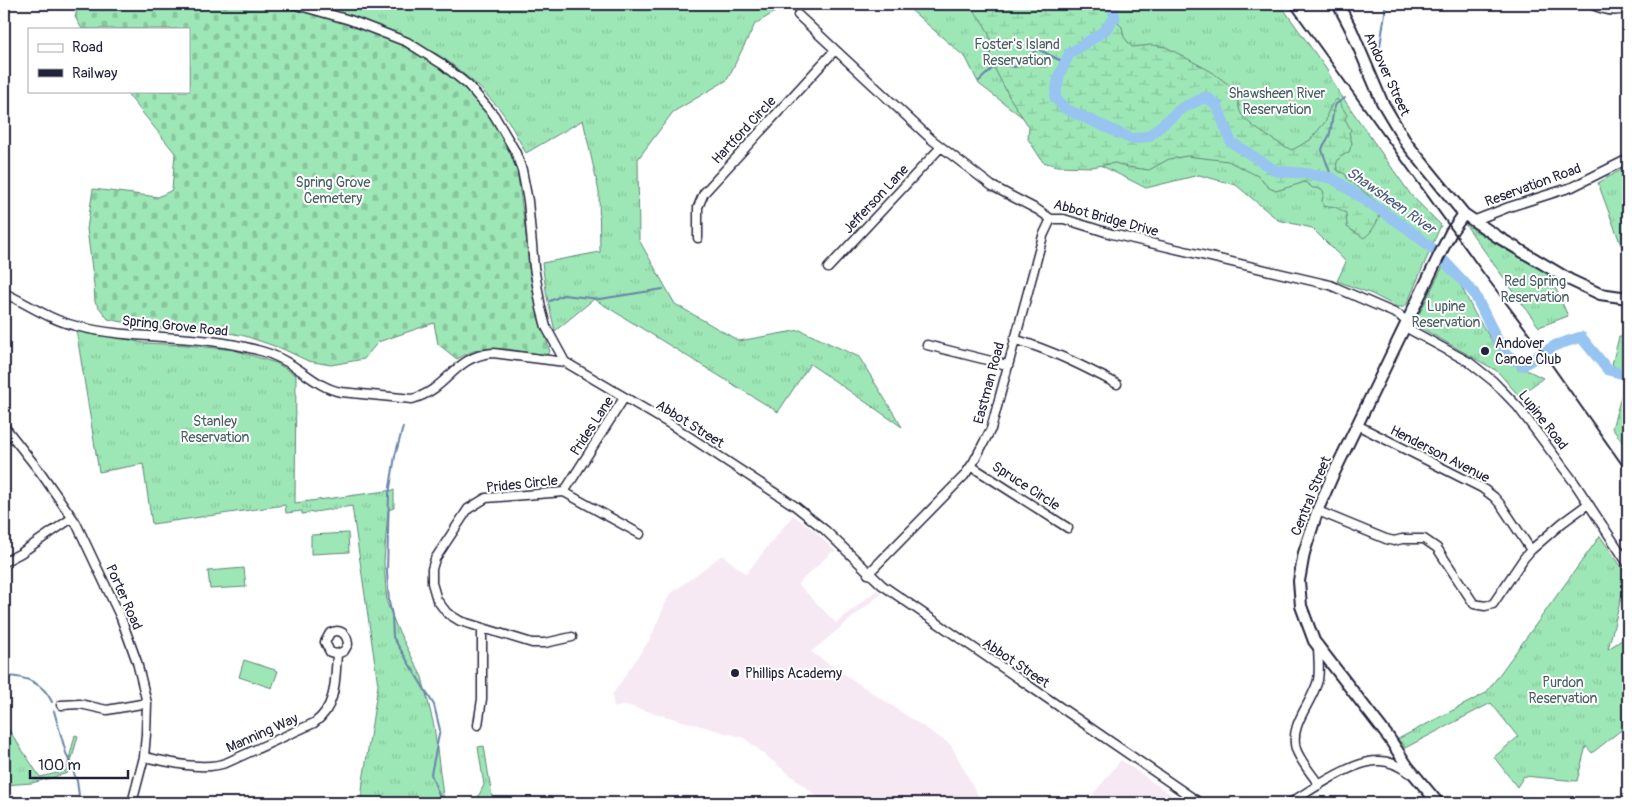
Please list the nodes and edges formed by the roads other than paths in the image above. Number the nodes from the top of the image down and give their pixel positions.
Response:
1 (293, 4) edge
2 (1338, 4) edge
3 (1591, 4) edge
4 (1628, 8) edge
5 (798, 15) dead end
6 (835, 50) junction
7 (941, 147) junction
8 (1628, 159) edge
9 (1464, 214) junction
10 (1051, 219) junction
11 (1474, 220) junction
12 (698, 238) dead end
13 (828, 268) dead end
14 (4, 293) edge
15 (1628, 298) edge
16 (1406, 324) junction
17 (1014, 339) junction
18 (927, 345) dead end
19 (565, 362) junction
20 (1008, 365) junction
21 (1117, 384) dead end
22 (624, 398) junction
23 (1357, 425) junction
24 (4, 426) edge
25 (971, 466) junction
26 (564, 492) junction
27 (1588, 504) junction
28 (1318, 511) junction
29 (72, 518) junction
30 (1068, 528) dead end
31 (640, 534) dead end
32 (1531, 550) junction
33 (1627, 560) edge
34 (4, 562) edge
35 (868, 574) junction
36 (482, 628) junction
37 (572, 637) dead end
38 (1318, 645) junction
39 (337, 654) dead end
40 (147, 703) junction
41 (61, 705) dead end
42 (478, 725) dead end
43 (144, 758) junction
44 (1417, 778) junction
45 (1319, 785) junction
46 (132, 803) edge
47 (1200, 803) edge
48 (1290, 803) edge
49 (1438, 803) edge

1 - 19 street
2 - 9 main road, Andover Street
3 - 4 street
5 - 6 street, Abbot Bridge Drive
6 - 7 street, Abbot Bridge Drive
6 - 12 street, Hartford Circle
7 - 10 street, Abbot Bridge Drive
7 - 13 street, Jefferson Lane
8 - 11 street, Reservation Road
9 - 11 main road, Andover Street
9 - 16 main road, Central Street
10 - 16 street, Abbot Bridge Drive
10 - 17 street, Eastman Road
11 - 15 main road, Andover Street
14 - 19 street, Spring Grove Road
16 - 23 main road, Central Street
16 - 27 street, Lupine Road
17 - 20 street, Eastman Road
17 - 21 street
18 - 20 street
19 - 22 street, Abbot Street
20 - 25 street, Eastman Road
22 - 26 street, Prides Lane
22 - 35 street, Abbot Street
23 - 28 main road, Central Street
23 - 32 street, Henderson Avenue
24 - 29 street, Porter Road
25 - 30 street, Spruce Circle
25 - 35 street, Eastman Road
26 - 31 street, Prides Circle
26 - 36 street, Prides Circle
27 - 32 street
27 - 33 street, Lupine Road
28 - 32 street
28 - 38 main road, Central Street
29 - 34 street
29 - 40 street, Porter Road
35 - 47 street, Abbot Street
36 - 37 street, Prides Circle
36 - 42 street
38 - 44 main road, Central Street
38 - 45 street
39 - 43 street, Manning Way
40 - 41 street
40 - 43 street, Porter Road
43 - 46 street, Porter Road
44 - 45 street
44 - 49 main road, Central Street
45 - 48 street

